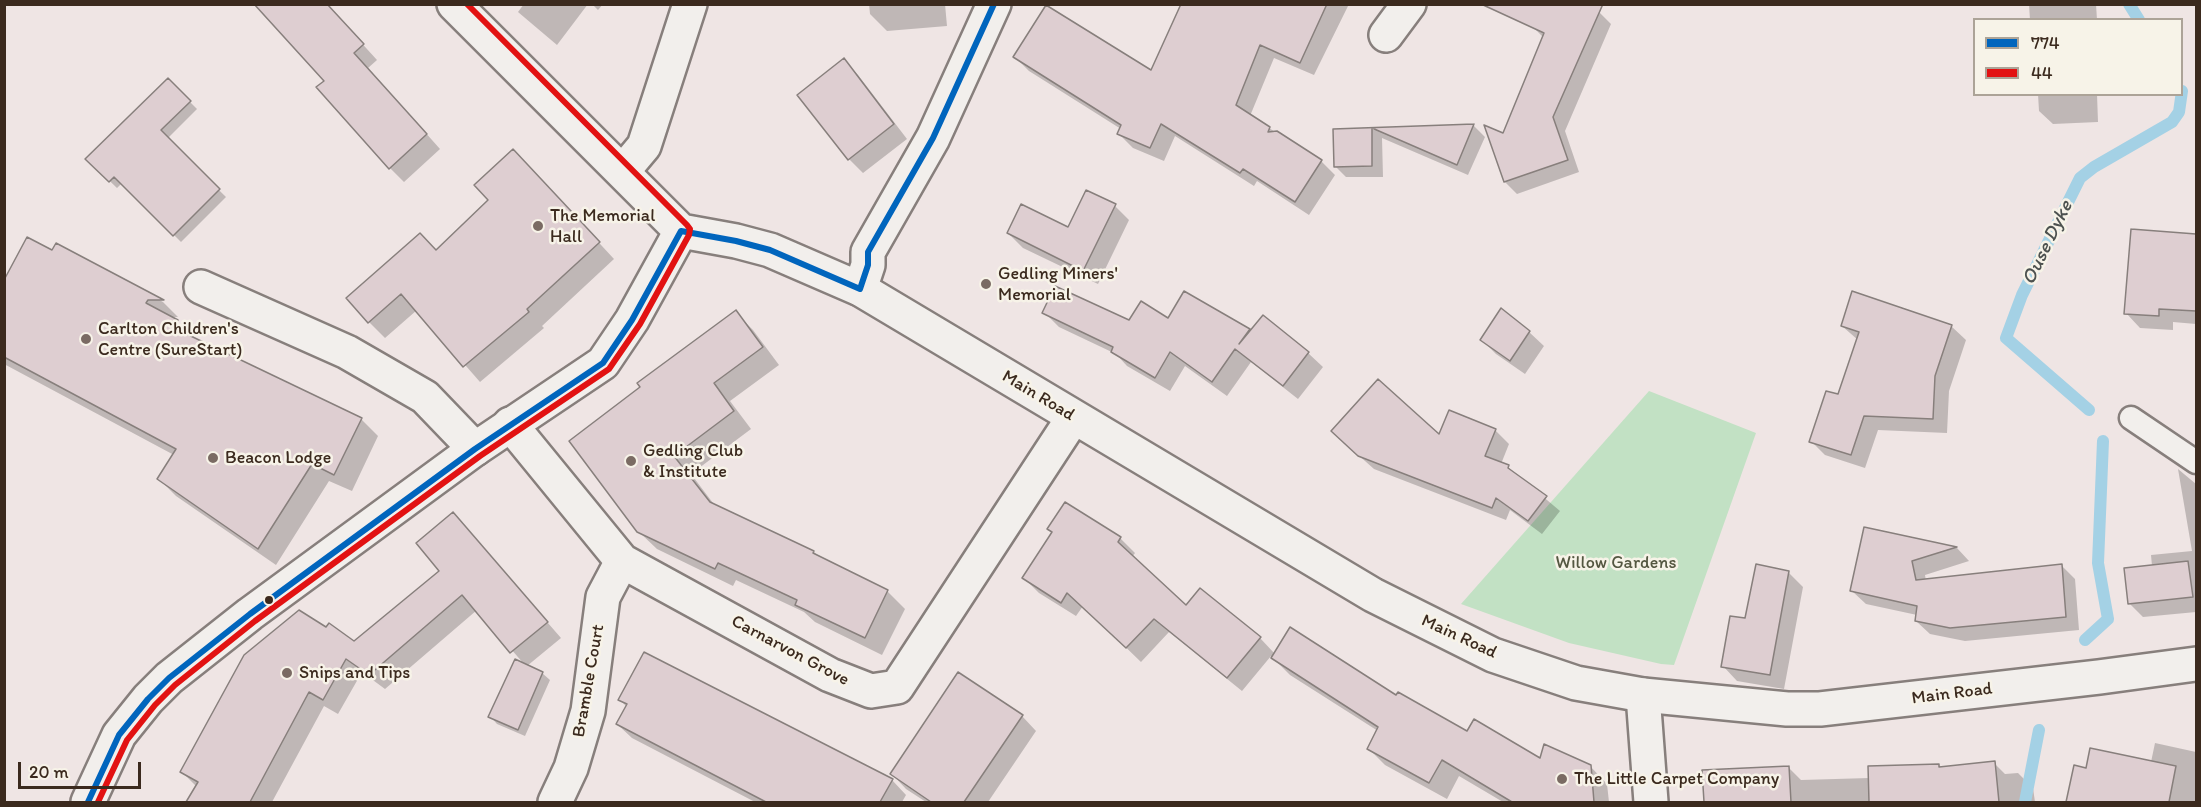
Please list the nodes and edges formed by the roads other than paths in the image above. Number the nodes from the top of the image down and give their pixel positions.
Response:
1 (454, 4) edge
2 (690, 4) edge
3 (994, 4) edge
4 (1409, 4) edge
5 (1386, 35) dead end
6 (623, 171) junction
7 (681, 231) junction
8 (201, 287) dead end
9 (860, 289) junction
10 (1073, 418) junction
11 (2131, 418) dead end
12 (510, 424) junction
13 (475, 449) junction
14 (2196, 462) edge
15 (622, 561) junction
16 (2196, 663) edge
17 (1643, 695) junction
18 (88, 802) edge
19 (555, 802) edge
20 (1651, 802) edge

1 - 6 street
2 - 6 street
3 - 9 street
4 - 5 street
6 - 7 street
7 - 9 street, Main Road
7 - 12 street
8 - 13 street
9 - 10 street, Main Road
10 - 15 street, Carnarvon Grove
10 - 17 street, Main Road
11 - 14 lane
12 - 13 street
12 - 15 street, Carnarvon Grove
13 - 18 street
15 - 19 street, Bramble Court
16 - 17 street, Main Road
17 - 20 street

